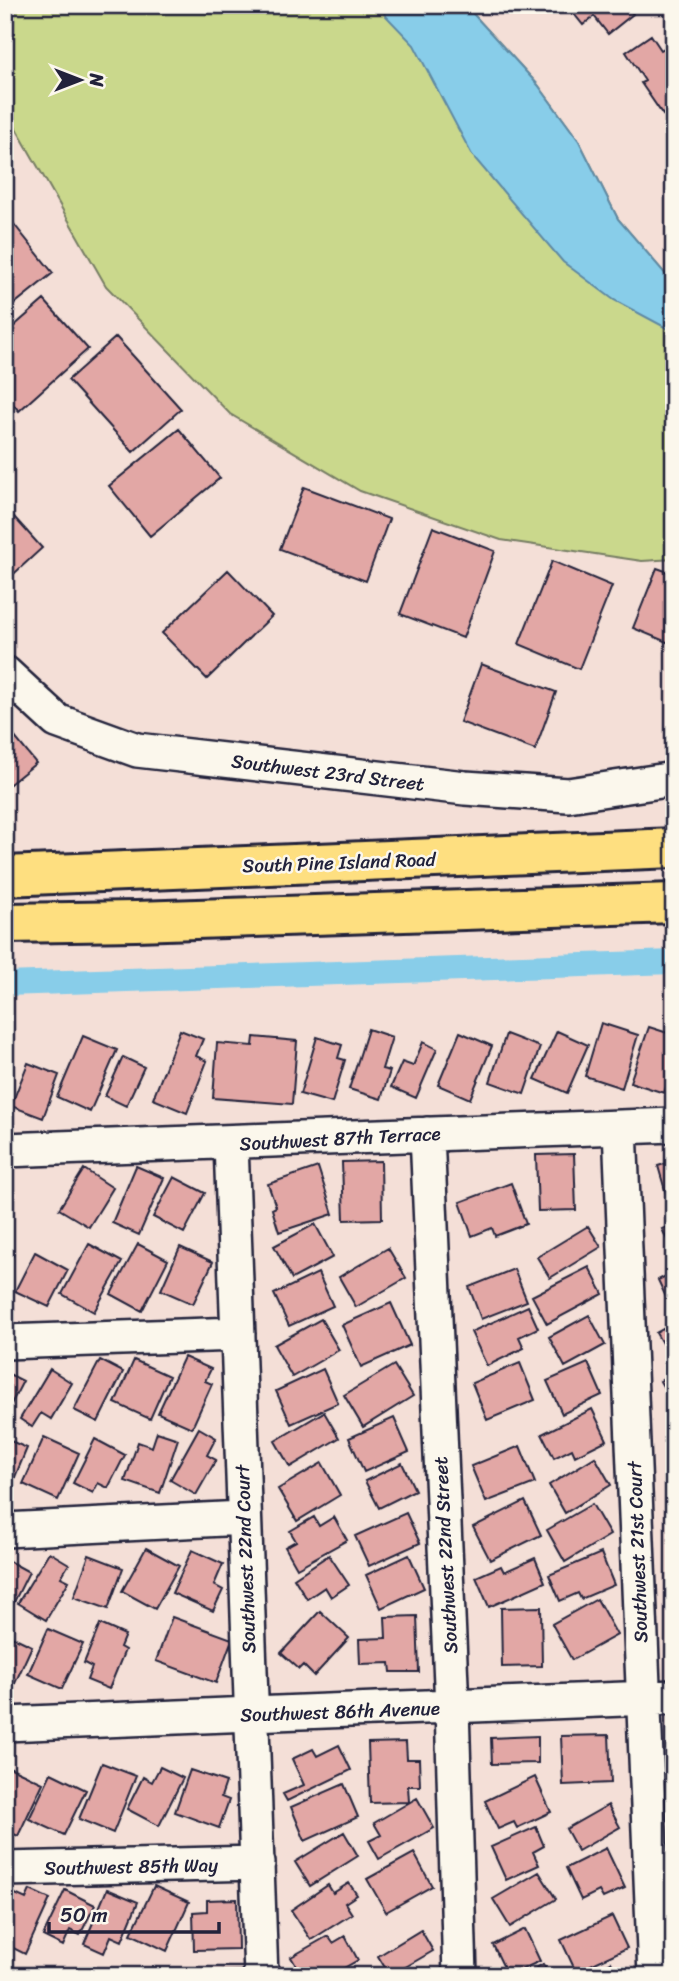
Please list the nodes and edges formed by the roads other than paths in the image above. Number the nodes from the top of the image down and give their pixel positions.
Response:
1 (5, 673) edge
2 (674, 779) edge
3 (674, 848) edge
4 (5, 876) edge
5 (674, 903) edge
6 (5, 923) edge
7 (674, 1125) edge
8 (620, 1128) junction
9 (427, 1134) junction
10 (230, 1143) junction
11 (5, 1150) edge
12 (238, 1334) junction
13 (5, 1342) edge
14 (243, 1518) junction
15 (5, 1530) edge
16 (658, 1698) edge
17 (452, 1707) junction
18 (252, 1714) junction
19 (5, 1724) edge
20 (258, 1863) junction
21 (5, 1869) edge
22 (261, 1976) edge
23 (460, 1976) edge
24 (656, 1976) edge

1 - 2 street, Southwest 23rd Street
3 - 4 main road, South Pine Island Road
5 - 6 main road
7 - 8 street, Southwest 87th Terrace
8 - 9 street, Southwest 87th Terrace
8 - 16 street, Southwest 21st Court
9 - 10 street, Southwest 87th Terrace
9 - 17 street, Southwest 22nd Street
10 - 11 street, Southwest 87th Terrace
10 - 12 street, Southwest 22nd Court
12 - 13 street
12 - 14 street, Southwest 22nd Court
14 - 15 street
14 - 18 street, Southwest 22nd Court
16 - 17 street, Southwest 86th Avenue
16 - 24 street, Southwest 21st Court
17 - 18 street, Southwest 86th Avenue
17 - 23 street, Southwest 22nd Street
18 - 19 street, Southwest 86th Avenue
18 - 20 street, Southwest 22nd Court
20 - 21 street, Southwest 85th Way
20 - 22 street, Southwest 22nd Court

